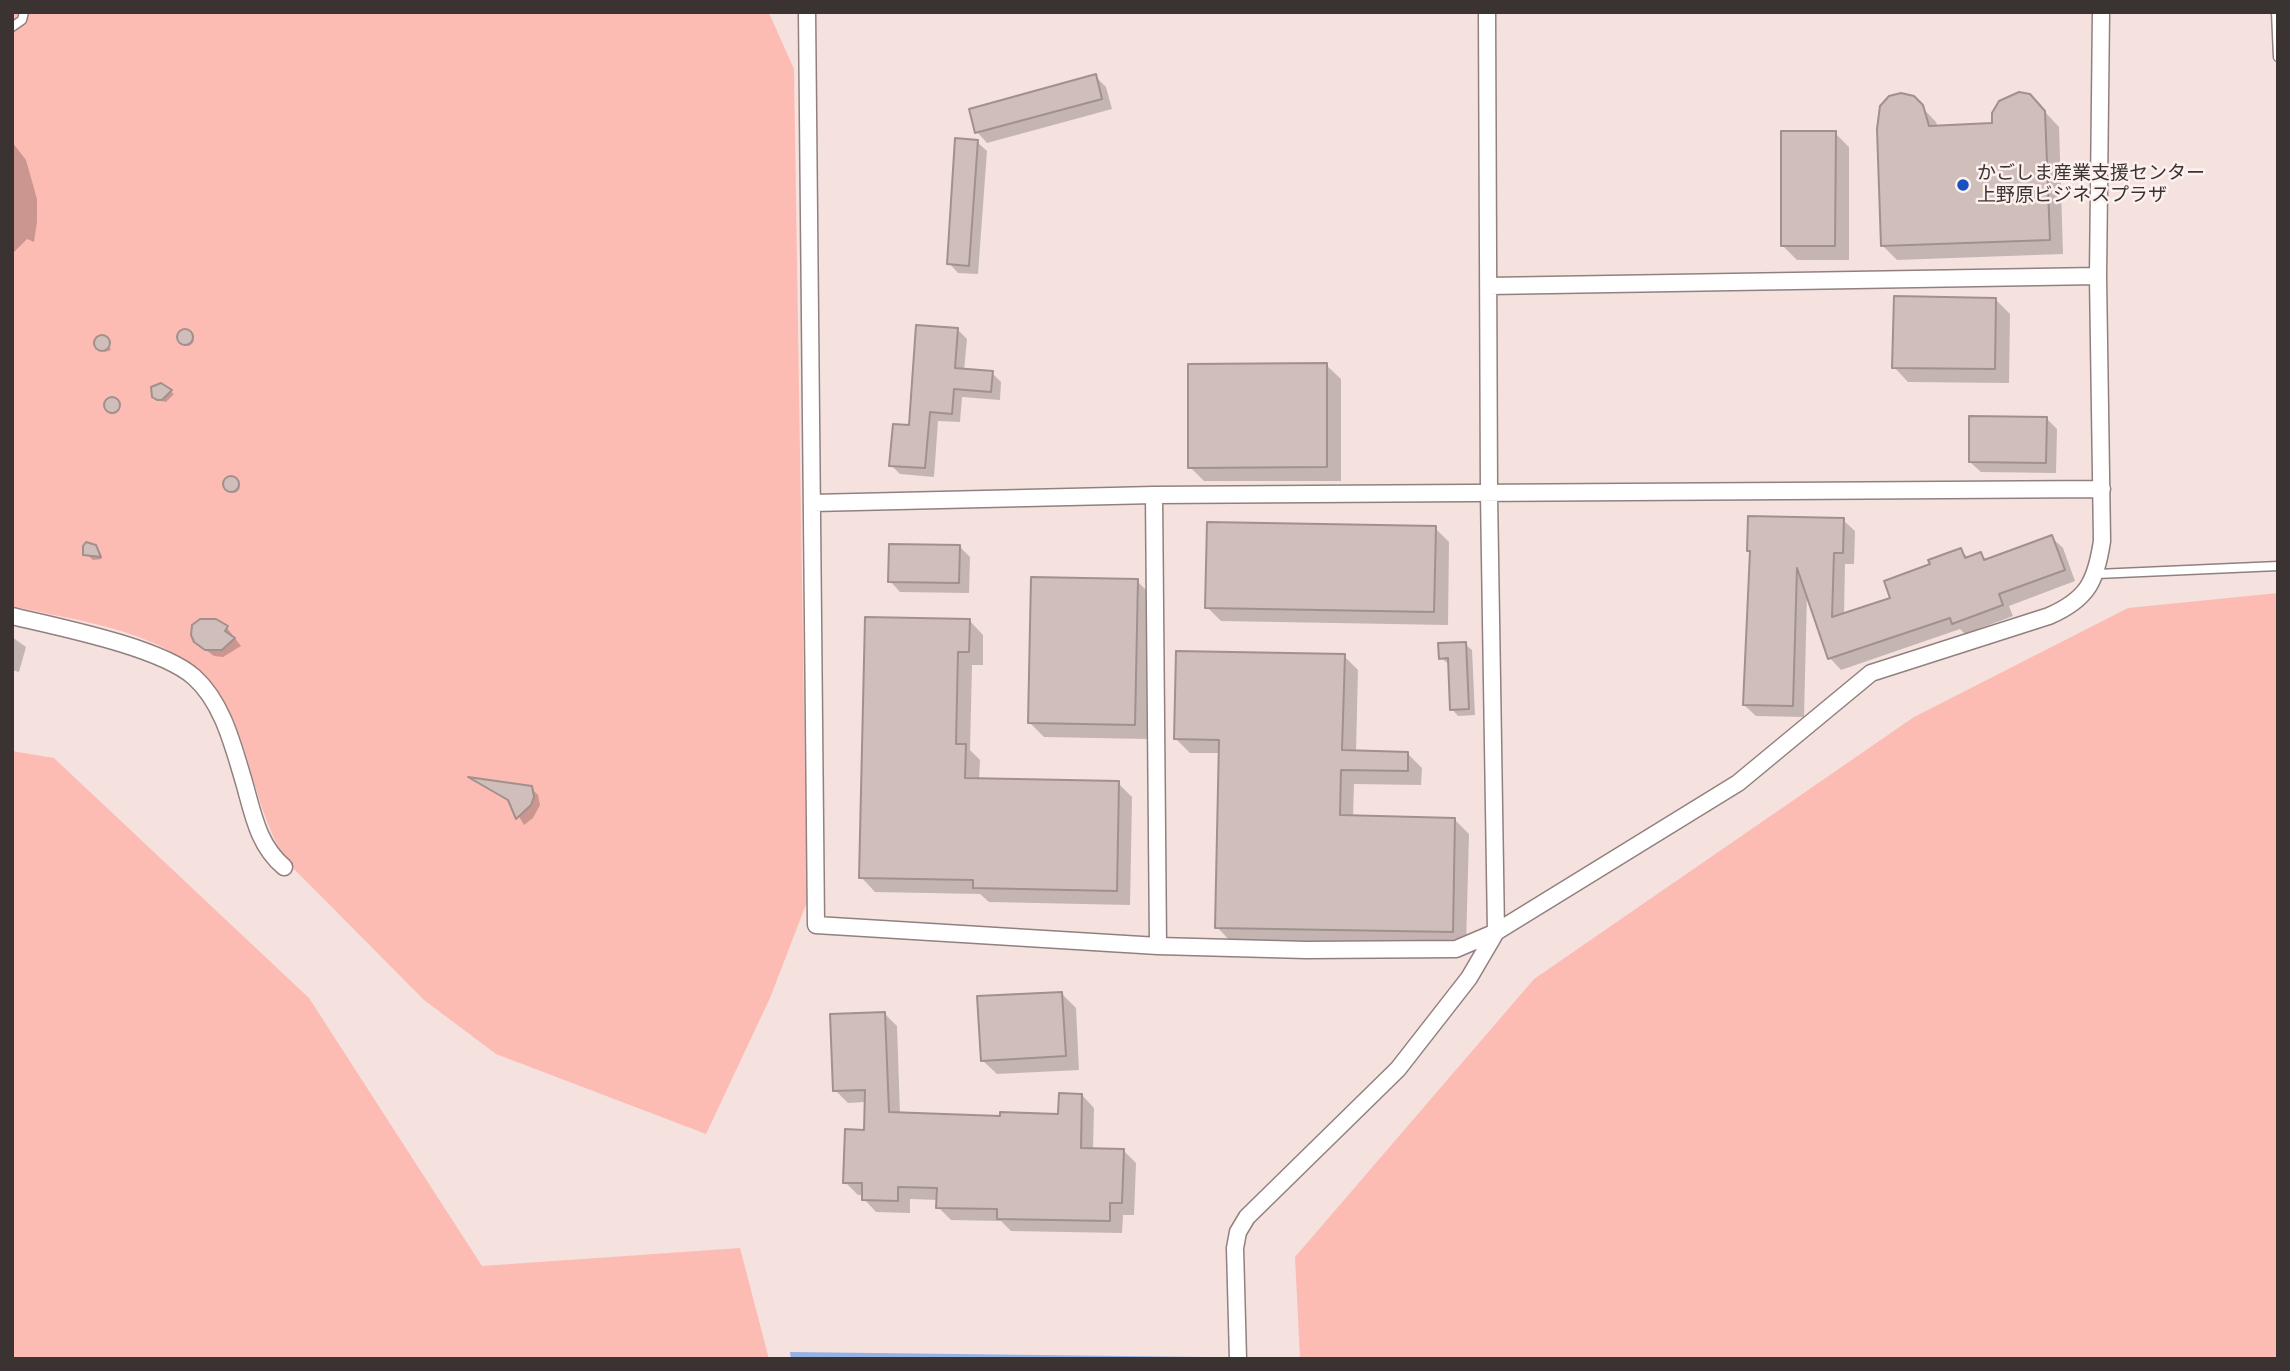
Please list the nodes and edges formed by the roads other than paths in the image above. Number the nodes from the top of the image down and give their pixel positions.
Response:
1 (24, 12) edge
2 (807, 12) edge
3 (1487, 12) edge
4 (2101, 12) edge
5 (2276, 12) edge
6 (12, 27) edge
7 (2278, 57) edge
8 (2098, 276) junction
9 (1489, 286) junction
10 (2102, 488) junction
11 (1489, 494) junction
12 (1154, 495) junction
13 (813, 503) junction
14 (2278, 566) edge
15 (2097, 574) junction
16 (12, 617) edge
17 (284, 867) dead end
18 (1496, 932) junction
19 (1158, 946) junction
20 (1238, 1359) edge

1 - 6 lane
2 - 13 street
3 - 9 street
4 - 8 street
5 - 7 lane
8 - 9 street
8 - 10 street
9 - 11 street
10 - 11 street
10 - 15 street
11 - 12 street
11 - 18 street
12 - 13 street
12 - 19 street
13 - 19 street
14 - 15 lane
15 - 18 street
16 - 17 street
18 - 19 street
18 - 20 street

